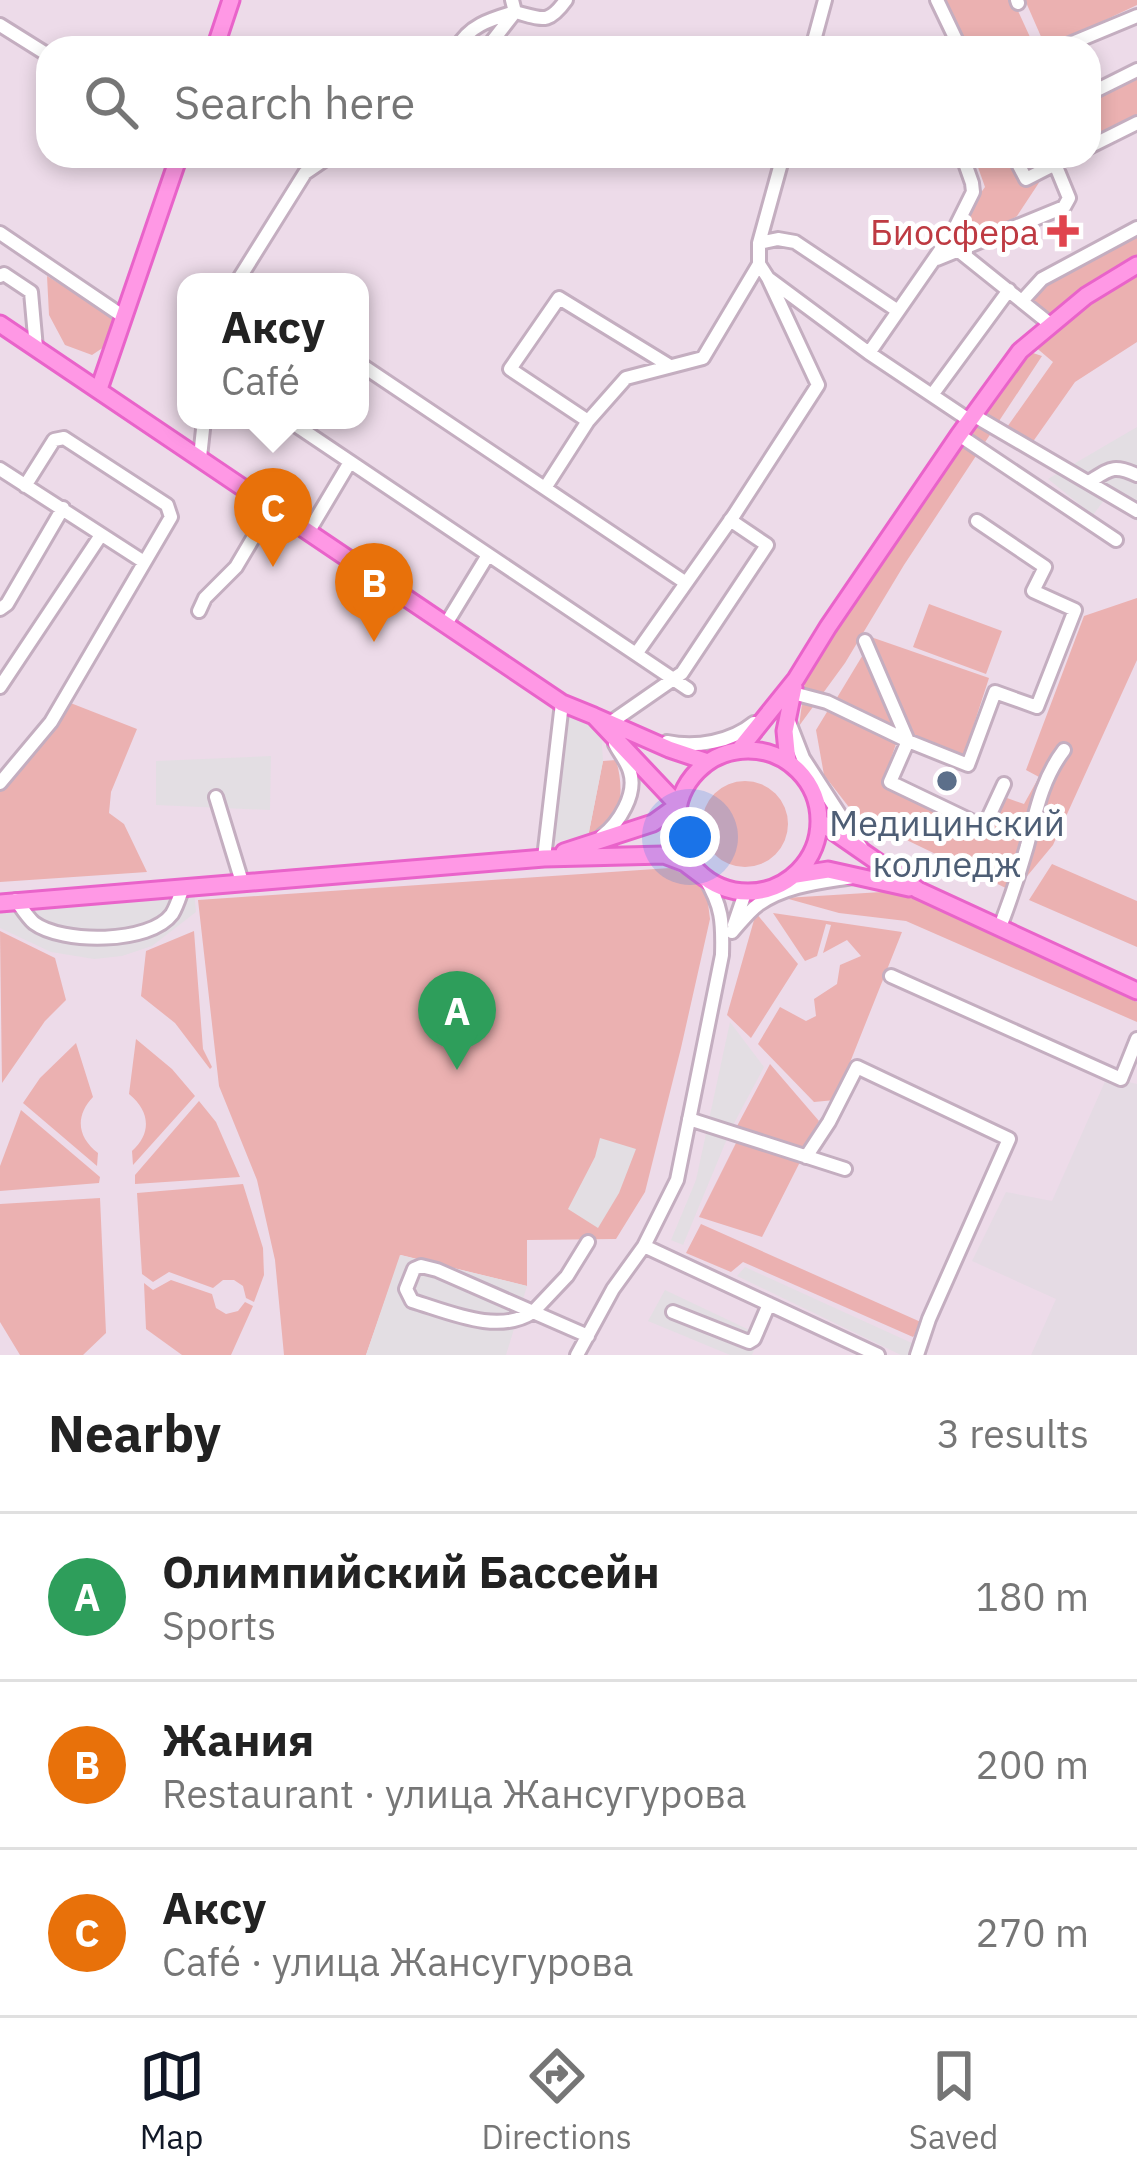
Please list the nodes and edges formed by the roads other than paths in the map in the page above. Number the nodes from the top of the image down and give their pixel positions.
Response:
1 (231, 0) edge
2 (566, 0) edge
3 (825, 0) edge
4 (937, 0) edge
5 (514, 6) edge
6 (1137, 16) edge
7 (0, 25) edge
8 (219, 36) edge
9 (465, 36) edge
10 (495, 36) edge
11 (815, 36) edge
12 (954, 36) edge
13 (1089, 36) edge
14 (36, 48) edge
15 (1137, 70) edge
16 (1101, 88) edge
17 (1137, 123) edge
18 (1101, 141) edge
19 (174, 168) edge
20 (312, 168) edge
21 (780, 168) edge
22 (967, 168) edge
23 (1020, 168) edge
24 (1047, 168) edge
25 (1056, 168) edge
26 (1137, 229) edge
27 (0, 232) edge
28 (760, 243) junction
29 (958, 251) junction
30 (935, 260) junction
31 (759, 264) junction
32 (1137, 265) edge
33 (243, 273) edge
34 (0, 276) edge
35 (768, 278) junction
36 (1009, 290) junction
37 (1022, 301) junction
38 (813, 311) junction
39 (898, 311) junction
40 (124, 317) junction
41 (0, 324) edge
42 (1050, 324) junction
43 (794, 335) junction
44 (36, 348) junction
45 (869, 353) junction
46 (670, 366) junction
47 (369, 370) edge
48 (99, 389) junction
49 (932, 395) junction
50 (971, 417) junction
51 (588, 421) junction
52 (203, 429) edge
53 (301, 429) edge
54 (959, 435) junction
55 (200, 457) junction
56 (350, 462) junction
57 (0, 469) edge
58 (1137, 475) edge
59 (1088, 482) junction
60 (26, 486) junction
61 (545, 488) junction
62 (272, 506) junction
63 (63, 508) junction
64 (1137, 511) edge
65 (730, 520) junction
66 (977, 521) dead end
67 (309, 531) junction
68 (101, 535) junction
69 (1116, 540) dead end
70 (488, 555) junction
71 (144, 562) junction
72 (686, 583) junction
73 (0, 609) edge
74 (199, 611) dead end
75 (446, 624) junction
76 (865, 641) dead end
77 (636, 654) junction
78 (674, 680) junction
79 (0, 687) edge
80 (688, 689) dead end
81 (789, 697) junction
82 (562, 703) junction
83 (603, 722) junction
84 (643, 737) junction
85 (908, 741) junction
86 (739, 750) junction
87 (1064, 750) dead end
88 (788, 761) junction
89 (707, 762) junction
90 (0, 783) edge
91 (1004, 784) dead end
92 (216, 797) dead end
93 (678, 805) junction
94 (820, 822) junction
95 (588, 844) junction
96 (651, 855) junction
97 (866, 855) junction
98 (544, 858) junction
99 (796, 875) junction
100 (856, 876) junction
101 (705, 878) junction
102 (242, 882) junction
103 (183, 886) junction
104 (918, 890) junction
105 (745, 893) junction
106 (8, 902) edge
107 (1000, 927) junction
108 (727, 929) junction
109 (891, 976) dead end
110 (1137, 991) edge
111 (1137, 1040) edge
112 (689, 1119) junction
113 (806, 1156) junction
114 (845, 1169) dead end
115 (588, 1242) dead end
116 (644, 1246) junction
117 (769, 1304) junction
118 (533, 1312) junction
119 (673, 1312) dead end
120 (588, 1336) junction
121 (577, 1355) edge
122 (878, 1355) edge
123 (917, 1355) edge

1 - 8 main road
2 - 5 street
3 - 11 street
4 - 12 street
5 - 9 street
5 - 10 street
6 - 13 street
7 - 14 street
15 - 16 street
17 - 18 street
19 - 40 main road
20 - 33 street
21 - 28 street
22 - 30 street
23 - 24 street
25 - 29 street
26 - 37 street
27 - 40 street
28 - 31 street
28 - 39 street
29 - 30 street
29 - 36 street
30 - 39 street
31 - 35 street
31 - 46 street
32 - 42 main road
34 - 44 street
35 - 38 street
35 - 43 street
36 - 37 street
36 - 49 street
37 - 42 street
38 - 43 street
38 - 45 street
39 - 45 street
40 - 48 main road
41 - 44 main road
42 - 50 main road
43 - 65 street
44 - 48 main road
45 - 49 street
46 - 51 street
46 - 51 street
47 - 61 street
48 - 55 main road
49 - 50 street
50 - 54 main road
50 - 59 street
51 - 61 street
52 - 55 street
53 - 56 street
54 - 69 street
54 - 81 main road
55 - 62 main road
56 - 67 street
56 - 70 street
57 - 60 street
58 - 59 street
59 - 64 street
60 - 63 street
60 - 71 street
61 - 72 street
62 - 67 main road
62 - 74 street
63 - 68 street
63 - 73 street
65 - 72 street
65 - 78 street
66 - 85 street
67 - 75 main road
68 - 71 street
68 - 79 street
70 - 75 street
70 - 77 street
71 - 90 street
72 - 77 street
75 - 82 main road
76 - 85 street
77 - 78 street
78 - 80 street
78 - 83 street
81 - 84 street
81 - 85 street
81 - 86 main road
81 - 88 main road
81 - 97 street
82 - 83 main road
82 - 98 street
83 - 84 main road
83 - 93 main road
83 - 95 street
84 - 89 main road
85 - 91 street
86 - 88 main road
86 - 89 main road
87 - 107 street
88 - 94 main road
89 - 93 main road
92 - 102 street
93 - 95 main road
93 - 101 main road
94 - 97 main road
94 - 99 main road
95 - 98 main road
96 - 98 main road
96 - 101 main road
96 - 108 street
97 - 104 main road
98 - 102 main road
99 - 100 main road
99 - 105 main road
100 - 104 main road
100 - 108 street
101 - 105 main road
101 - 108 street
102 - 103 main road
103 - 106 main road
103 - 106 street
104 - 107 main road
105 - 108 street
107 - 110 main road
108 - 112 street
109 - 111 street
112 - 113 street
112 - 116 street
113 - 114 street
113 - 123 street
115 - 118 street
116 - 117 street
116 - 120 street
117 - 119 street
117 - 122 street
118 - 118 street
118 - 120 street
120 - 121 street

